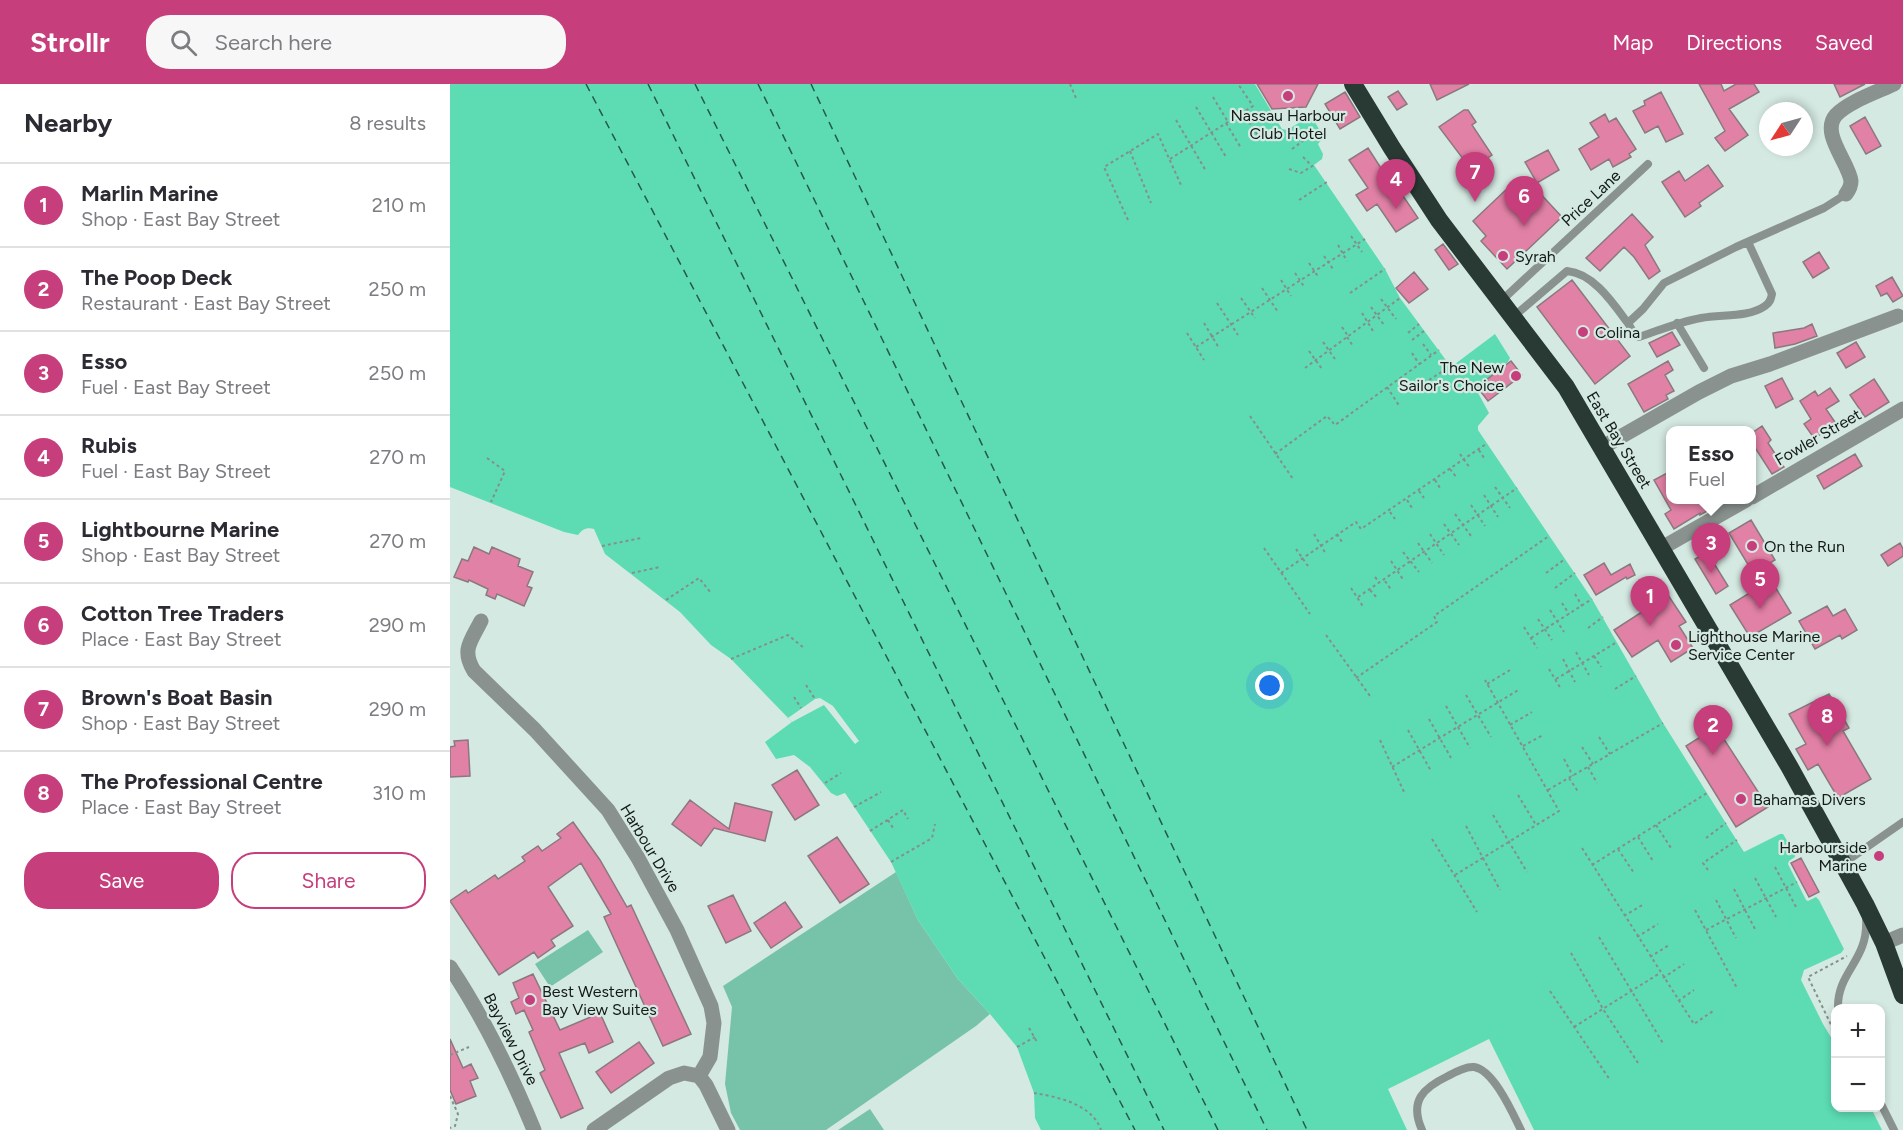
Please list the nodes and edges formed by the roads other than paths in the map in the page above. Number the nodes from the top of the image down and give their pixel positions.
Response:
1 (1894, 84) edge
2 (1359, 86) edge
3 (1648, 164) dead end
4 (1846, 194) joint
5 (1748, 242) junction
6 (1500, 302) junction
7 (1898, 316) dead end
8 (1512, 317) junction
9 (1628, 323) junction
10 (1677, 323) junction
11 (1704, 368) dead end
12 (1903, 410) edge
13 (1601, 448) junction
14 (1756, 494) edge
15 (1739, 504) edge
16 (1660, 549) junction
17 (481, 621) dead end
18 (1903, 822) edge
19 (1843, 864) junction
20 (1865, 904) junction
21 (1903, 935) edge
22 (1884, 943) junction
23 (450, 967) edge
24 (1903, 995) edge
25 (1838, 1004) edge
26 (699, 1076) junction
27 (1885, 1111) edge
28 (534, 1130) edge
29 (594, 1130) edge
30 (728, 1130) edge
31 (1422, 1130) edge
32 (1521, 1130) edge
33 (1894, 1130) edge

1 - 4 street
2 - 6 highway, East Bay Street
3 - 6 lane, Price Lane
4 - 5 lane
5 - 9 lane
5 - 10 lane
6 - 8 highway, East Bay Street
7 - 13 street
8 - 9 lane
8 - 13 highway, East Bay Street
9 - 10 lane
10 - 11 lane
12 - 14 street, Fowler Street
13 - 16 highway, East Bay Street
15 - 16 street
16 - 19 highway, East Bay Street
17 - 26 street, Harbour Drive
18 - 19 lane
19 - 20 highway, East Bay Street
20 - 22 highway, East Bay Street
20 - 25 lane
21 - 22 street
22 - 24 highway, East Bay Street
23 - 28 street, Bayview Drive
26 - 29 street
26 - 30 street
27 - 33 lane
31 - 32 lane

